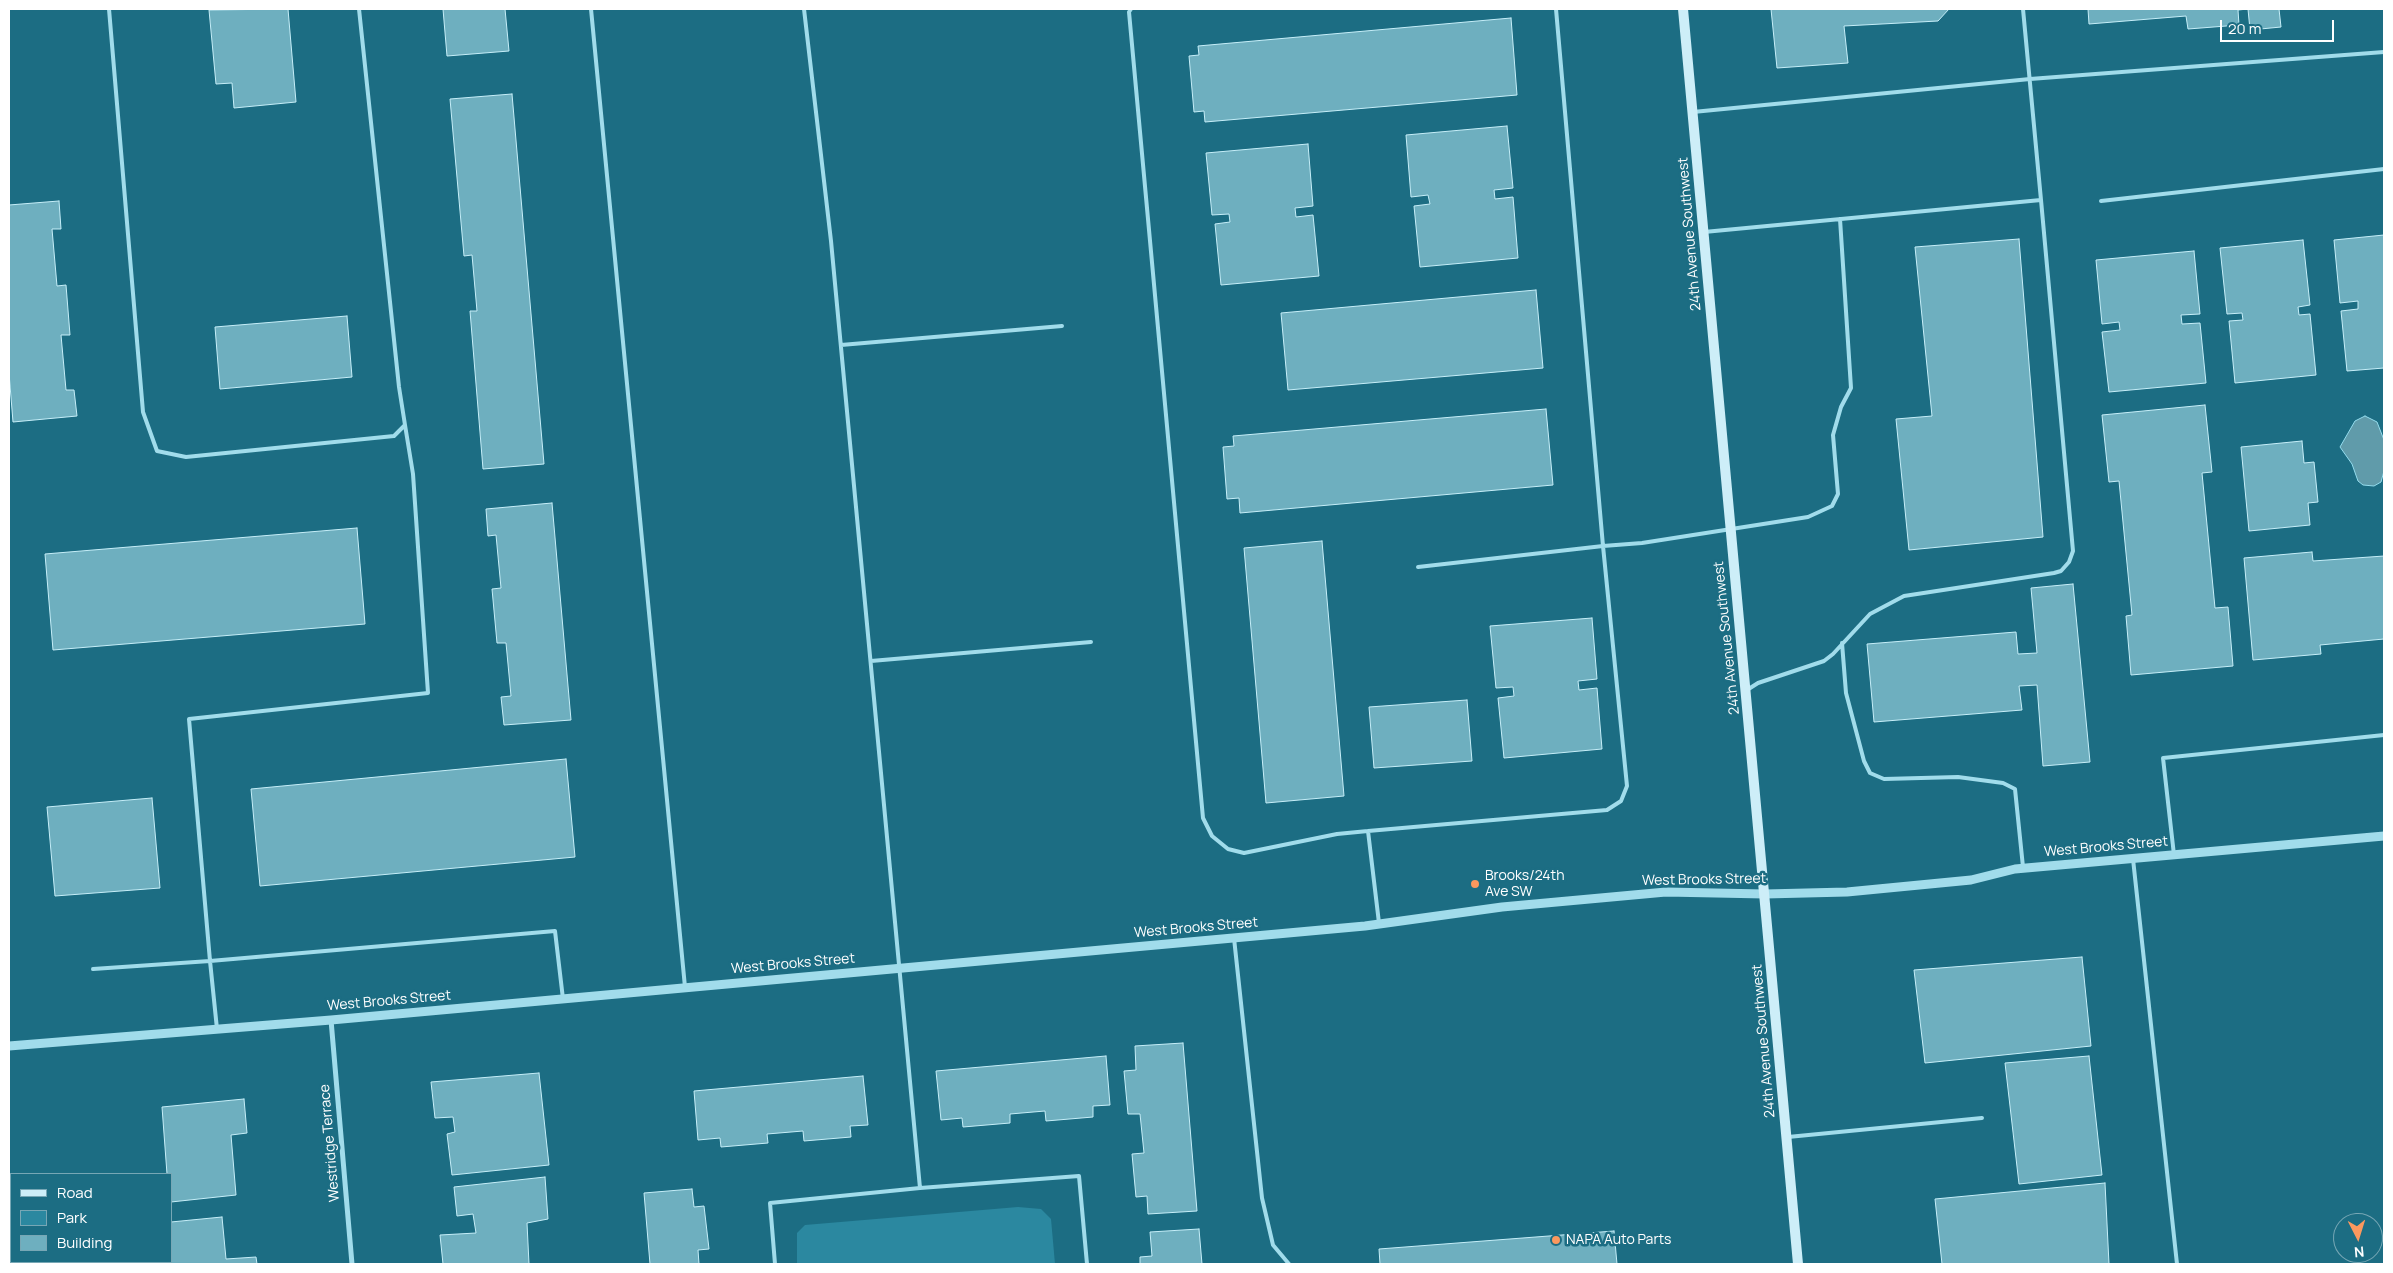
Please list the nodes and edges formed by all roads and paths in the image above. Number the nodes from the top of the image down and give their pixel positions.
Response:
1 (109, 9) edge
2 (359, 9) edge
3 (591, 9) edge
4 (804, 9) edge
5 (1131, 9) edge
6 (1556, 9) edge
7 (1683, 9) edge
8 (2023, 9) edge
9 (2384, 52) edge
10 (2030, 79) junction
11 (1692, 112) junction
12 (2384, 168) edge
13 (2041, 200) junction
14 (2101, 202) dead end
15 (1840, 219) junction
16 (1704, 232) junction
17 (1062, 326) dead end
18 (841, 346) junction
19 (405, 425) junction
20 (1731, 530) junction
21 (1603, 546) junction
22 (1418, 567) dead end
23 (1091, 642) dead end
24 (1842, 643) junction
25 (871, 661) junction
26 (1746, 690) junction
27 (2384, 735) edge
28 (1368, 831) junction
29 (2384, 836) edge
30 (2174, 855) junction
31 (2133, 859) junction
32 (2023, 868) junction
33 (1765, 894) junction
34 (1379, 924) junction
35 (1234, 938) junction
36 (210, 961) junction
37 (900, 968) junction
38 (93, 969) dead end
39 (685, 988) junction
40 (563, 999) junction
41 (331, 1020) junction
42 (217, 1029) junction
43 (9, 1046) edge
44 (1982, 1118) dead end
45 (1786, 1137) junction
46 (920, 1188) junction
47 (352, 1264) edge
48 (775, 1264) edge
49 (1088, 1264) edge
50 (1289, 1264) edge
51 (1798, 1264) edge
52 (2177, 1264) edge

1 - 19 lane
2 - 19 lane
3 - 39 lane
4 - 18 lane
5 - 28 lane
6 - 21 lane
7 - 11 main road, 24th Avenue Southwest
8 - 10 lane
9 - 10 lane
10 - 11 lane
10 - 13 lane
11 - 16 main road, 24th Avenue Southwest
12 - 14 lane
13 - 15 lane
13 - 24 lane
15 - 16 lane
15 - 20 lane
16 - 20 main road, 24th Avenue Southwest
17 - 18 lane
18 - 25 lane
19 - 36 lane
20 - 21 lane
20 - 26 main road, 24th Avenue Southwest
21 - 22 lane
21 - 28 lane
23 - 25 lane
24 - 26 lane
24 - 32 lane
25 - 37 lane
26 - 33 main road, 24th Avenue Southwest
27 - 30 lane
28 - 34 lane
29 - 30 street, West Brooks Street
30 - 31 street, West Brooks Street
31 - 32 street, West Brooks Street
31 - 52 lane
32 - 33 street, West Brooks Street
33 - 34 street, West Brooks Street
33 - 45 main road, 24th Avenue Southwest
34 - 35 street, West Brooks Street
35 - 37 street, West Brooks Street
35 - 50 lane
36 - 38 lane
36 - 40 lane
36 - 42 lane
37 - 39 street, West Brooks Street
37 - 46 lane
39 - 40 street, West Brooks Street
40 - 41 street, West Brooks Street
41 - 42 street, West Brooks Street
41 - 47 street, Westridge Terrace
42 - 43 street, West Brooks Street
44 - 45 lane
45 - 51 main road, 24th Avenue Southwest
46 - 48 lane
46 - 49 lane

